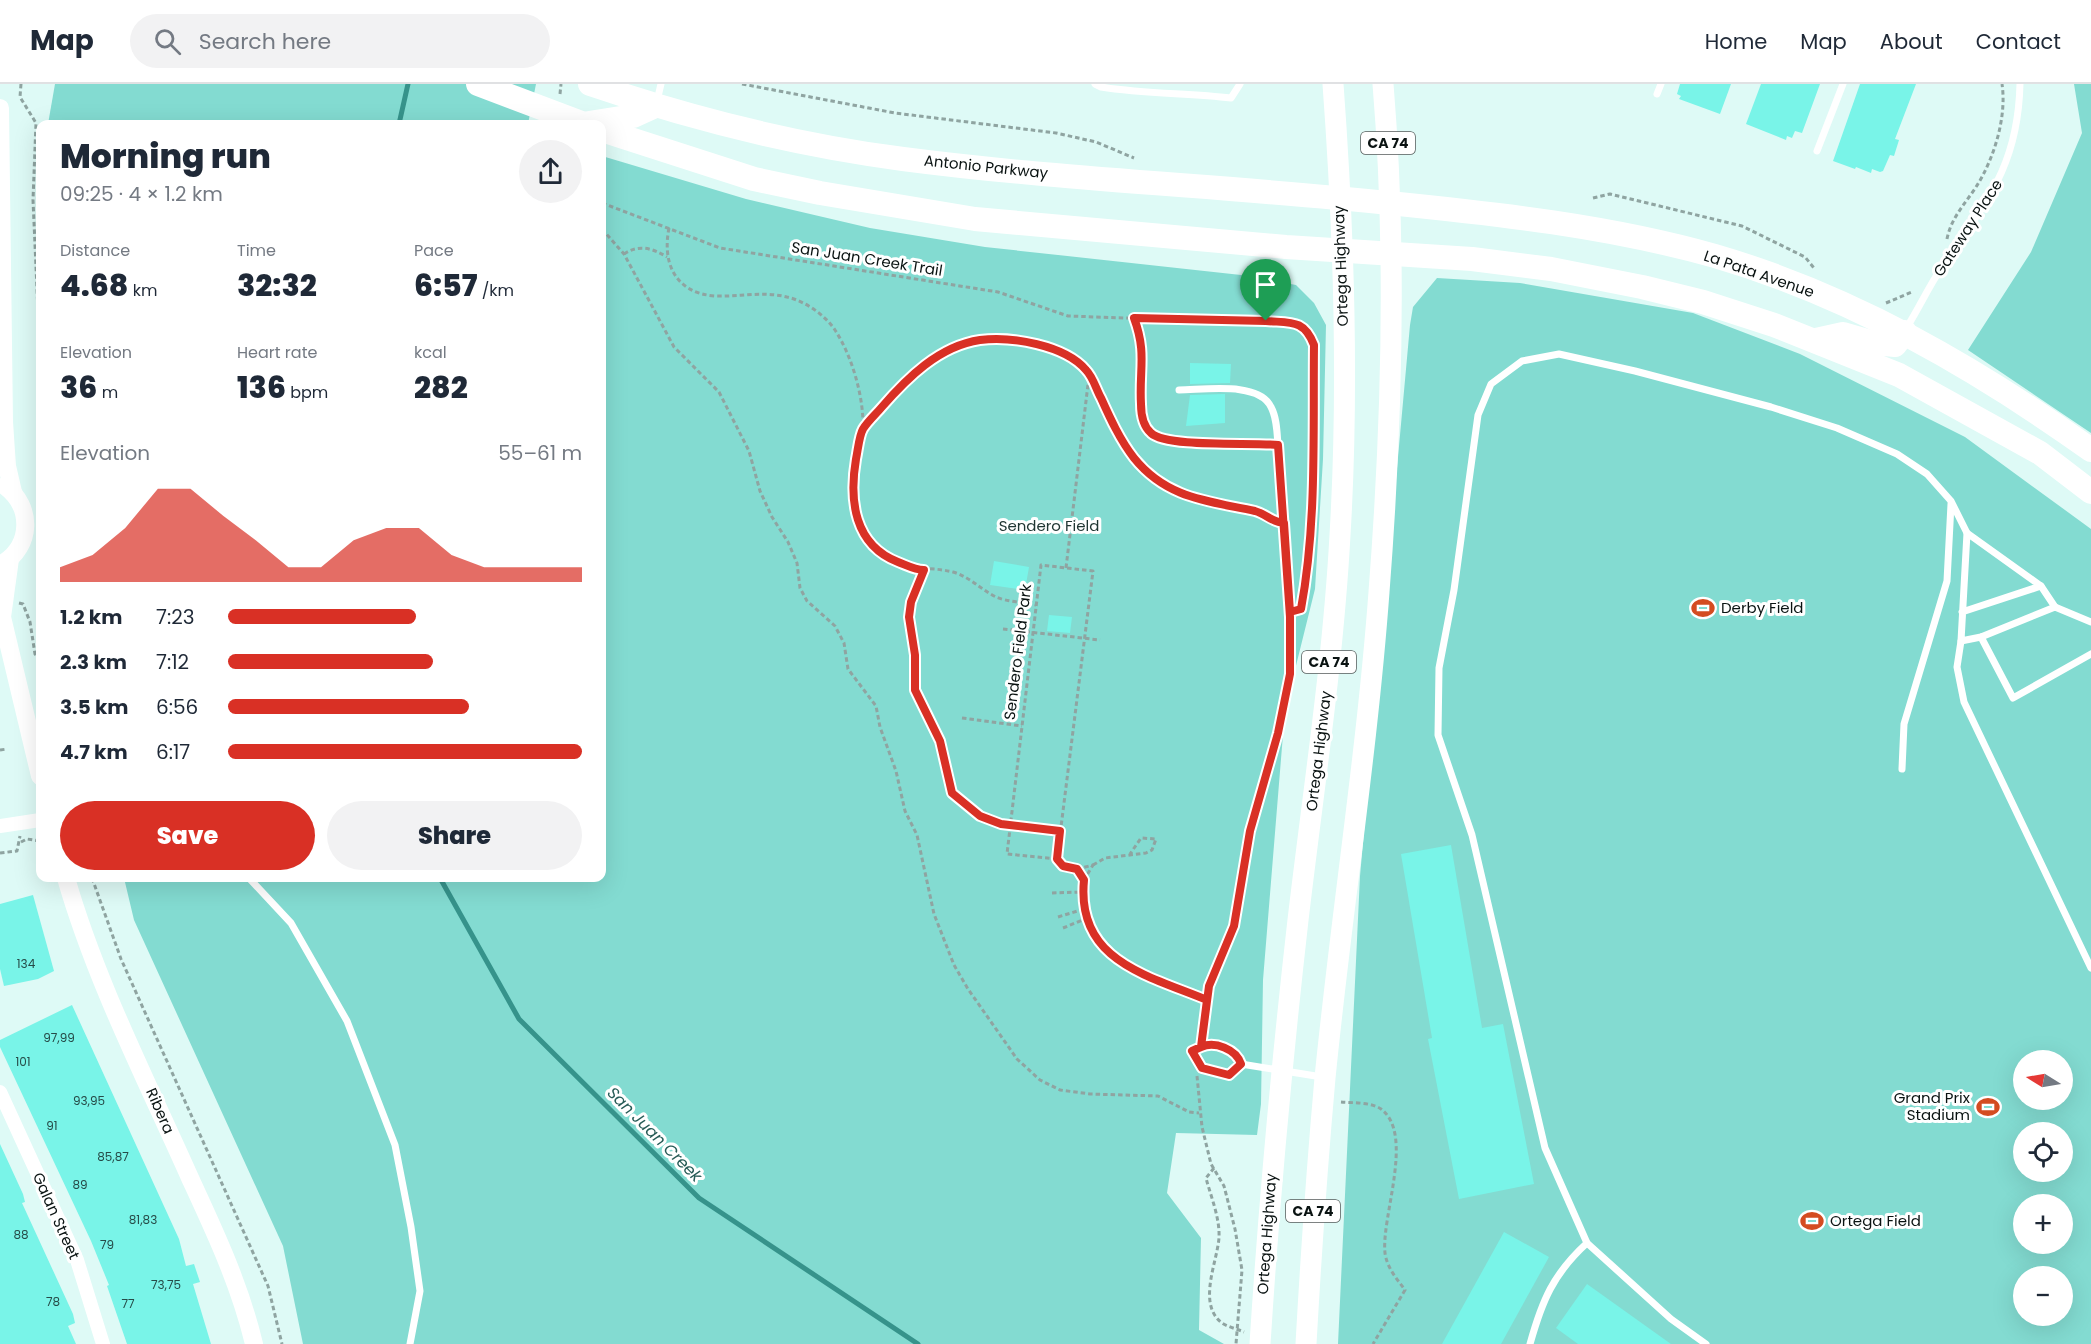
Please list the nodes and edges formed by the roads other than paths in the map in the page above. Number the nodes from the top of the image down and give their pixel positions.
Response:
1 (478, 84) edge
2 (590, 84) edge
3 (1095, 84) edge
4 (1240, 84) edge
5 (1333, 84) edge
6 (1383, 84) edge
7 (1661, 84) edge
8 (1843, 84) edge
9 (2020, 84) edge
10 (1657, 94) dead end
11 (658, 95) edge
12 (0, 108) edge
13 (573, 120) edge
14 (606, 122) edge
15 (606, 131) edge
16 (1817, 151) dead end
17 (1339, 197) junction
18 (1390, 203) junction
19 (1341, 251) junction
20 (1391, 254) junction
21 (0, 263) edge
22 (1905, 332) junction
23 (1816, 340) junction
24 (1179, 390) dead end
25 (2, 427) edge
26 (1278, 445) road end
27 (2091, 450) edge
28 (7, 488) edge
29 (2091, 492) edge
30 (1951, 501) junction
31 (1967, 533) junction
32 (5, 562) edge
33 (2041, 586) junction
34 (2055, 608) junction
35 (2, 612) edge
36 (1962, 612) junction
37 (2091, 622) edge
38 (1981, 637) junction
39 (1961, 641) junction
40 (2091, 654) edge
41 (36, 759) edge
42 (1902, 769) dead end
43 (36, 821) edge
44 (0, 826) edge
45 (67, 882) edge
46 (253, 882) edge
47 (2091, 968) edge
48 (1241, 1064) junction
49 (1282, 1070) junction
50 (1325, 1078) junction
51 (0, 1092) edge
52 (1587, 1243) junction
53 (1256, 1340) edge
54 (103, 1344) edge
55 (254, 1344) edge
56 (410, 1344) edge
57 (1306, 1344) edge
58 (1530, 1344) edge
59 (1706, 1344) edge

1 - 13 highway
2 - 11 highway, Antonio Parkway
3 - 4 lane
5 - 17 main road, Ortega Highway / CA 74
6 - 18 main road, CA 74
7 - 10 lane
8 - 16 lane
9 - 22 lane, Gateway Place
11 - 14 highway
11 - 17 highway, Antonio Parkway
12 - 21 street
15 - 19 highway
17 - 18 highway, Antonio Parkway
17 - 19 main road, Ortega Highway / CA 74
18 - 20 main road, CA 74
18 - 22 highway, La Pata Avenue
19 - 20 highway
19 - 49 main road, Ortega Highway / CA 74
20 - 23 highway
20 - 50 main road, CA 74
21 - 25 street
22 - 23 highway
22 - 27 highway, La Pata Avenue
23 - 29 highway
24 - 26 lane
25 - 28 street
28 - 32 street
30 - 31 lane
30 - 42 lane
30 - 52 lane
31 - 33 lane
31 - 36 lane
32 - 35 street
33 - 34 lane
33 - 36 lane
34 - 37 lane
34 - 38 lane
35 - 41 street
36 - 39 lane
38 - 39 lane
38 - 40 lane
39 - 47 lane
43 - 44 street
45 - 55 street, Ribera
46 - 56 lane
48 - 48 lane
48 - 49 lane
49 - 50 lane
49 - 53 main road, Ortega Highway / CA 74
50 - 57 main road, CA 74
51 - 54 street, Galan Street
52 - 58 lane
52 - 59 lane

